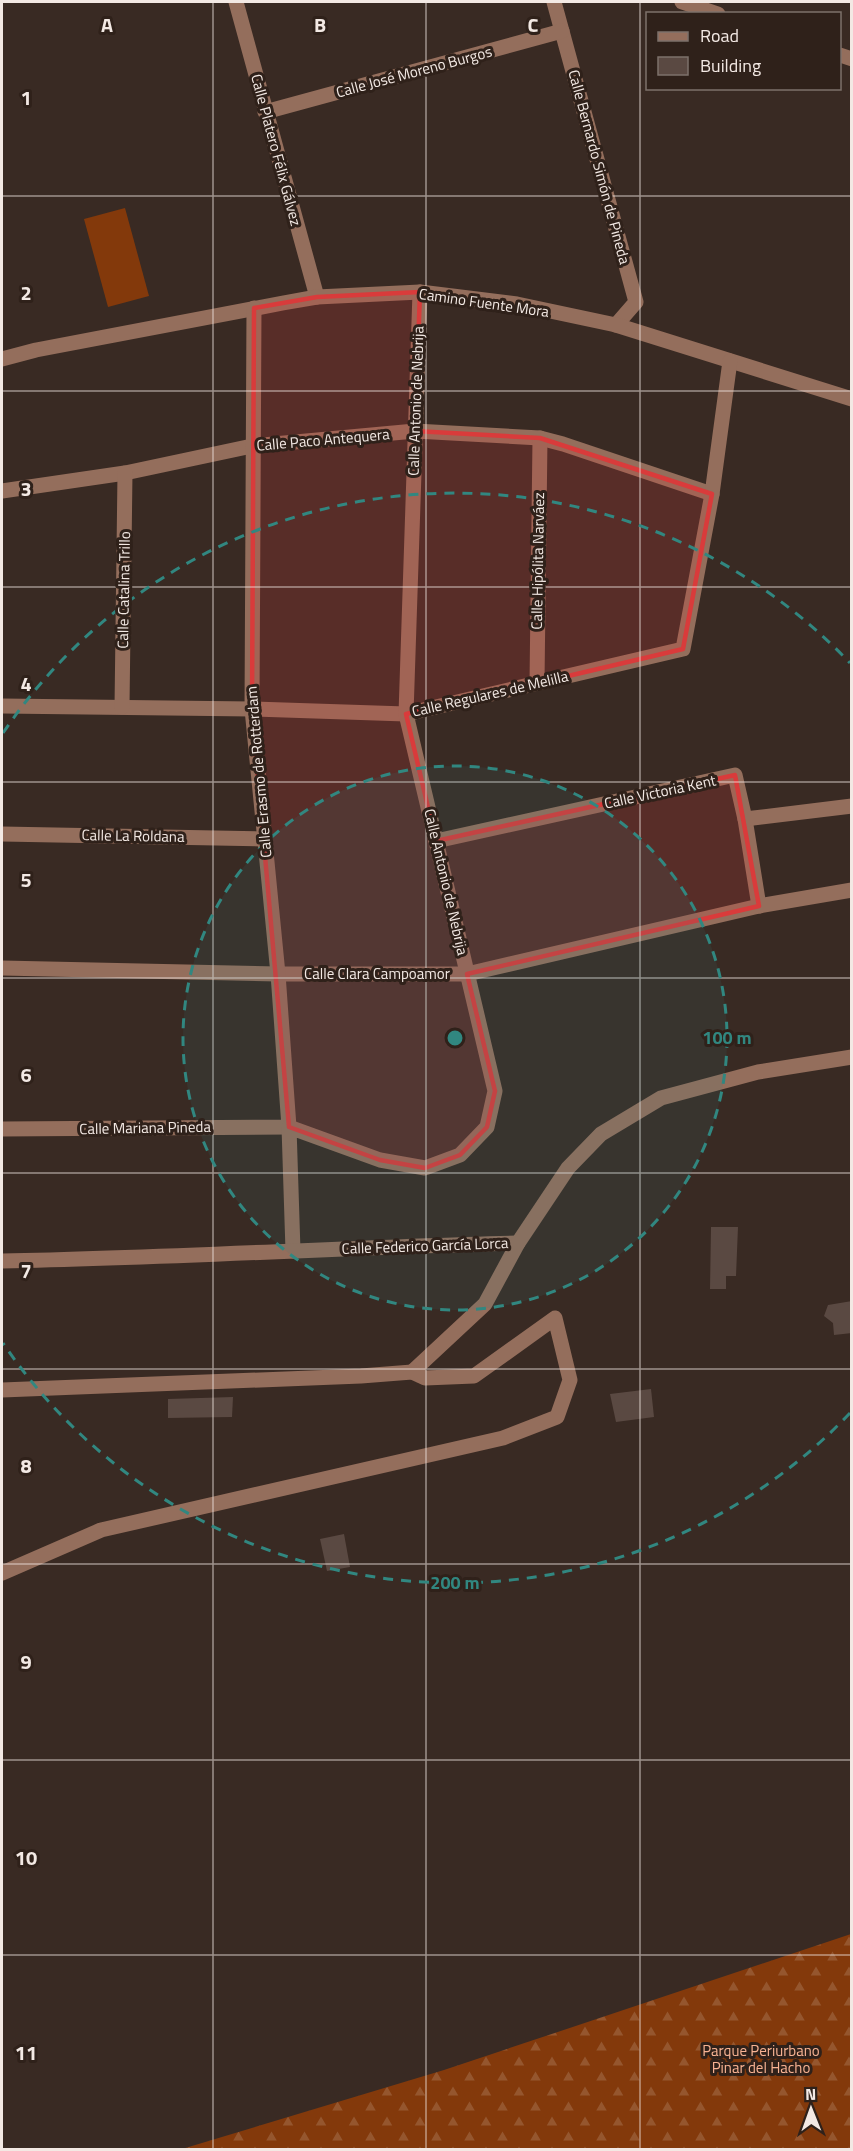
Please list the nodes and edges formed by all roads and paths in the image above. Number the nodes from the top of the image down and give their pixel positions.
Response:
1 (236, 2) edge
2 (554, 2) edge
3 (682, 2) edge
4 (712, 12) edge
5 (562, 31) junction
6 (265, 112) junction
7 (420, 292) junction
8 (317, 297) junction
9 (254, 308) junction
10 (616, 325) junction
11 (2, 359) edge
12 (730, 361) junction
13 (852, 399) edge
14 (415, 431) junction
15 (540, 438) junction
16 (252, 446) junction
17 (125, 473) junction
18 (2, 491) edge
19 (712, 494) junction
20 (537, 683) junction
21 (2, 706) edge
22 (122, 707) junction
23 (252, 709) junction
24 (406, 714) junction
25 (852, 806) edge
26 (745, 819) junction
27 (2, 834) edge
28 (264, 839) junction
29 (436, 841) junction
30 (852, 891) edge
31 (759, 906) junction
32 (2, 968) edge
33 (278, 974) junction
34 (467, 974) junction
35 (852, 1057) edge
36 (289, 1127) junction
37 (2, 1129) edge
38 (518, 1243) junction
39 (293, 1251) junction
40 (2, 1261) edge
41 (412, 1372) junction
42 (2, 1390) edge
43 (2, 1573) edge

1 - 6 street, Calle Platero Félix Gálvez
2 - 5 street, Calle Bernardo Simón de Pineda
3 - 4 street
5 - 6 street, Calle José Moreno Burgos
5 - 10 street, Calle Bernardo Simón de Pineda
6 - 8 street, Calle Platero Félix Gálvez
7 - 8 street, Camino Fuente Mora
7 - 10 street, Camino Fuente Mora
7 - 14 street, Calle Antonio de Nebrija
8 - 9 street, Camino Fuente Mora
9 - 11 street, Camino Fuente Mora
9 - 16 street, Calle Erasmo de Rotterdam
10 - 12 street, Camino Fuente Mora
12 - 13 street, Camino Fuente Mora
12 - 19 street, Calle Regulares de Melilla
14 - 15 street, Calle Paco Antequera
14 - 16 street, Calle Paco Antequera
14 - 24 street, Calle Antonio de Nebrija
15 - 19 street, Calle Paco Antequera
15 - 20 street, Calle Hipólita Narváez
16 - 17 street, Calle Paco Antequera
16 - 23 street, Calle Erasmo de Rotterdam
17 - 18 street, Calle Paco Antequera
17 - 22 street, Calle Catalina Trillo
19 - 20 street, Calle Regulares de Melilla
20 - 24 street, Calle Regulares de Melilla
21 - 22 street, Calle Regulares de Melilla
22 - 23 street, Calle Regulares de Melilla
23 - 24 street, Calle Regulares de Melilla
23 - 28 street, Calle Erasmo de Rotterdam
24 - 29 street, Calle Antonio de Nebrija
25 - 26 street
26 - 29 street, Calle Victoria Kent
26 - 31 street
27 - 28 street, Calle La Roldana
28 - 33 street, Calle Erasmo de Rotterdam
29 - 34 street, Calle Antonio de Nebrija
30 - 31 street, Calle Clara Campoamor
31 - 34 street, Calle Clara Campoamor
32 - 33 street, Calle Clara Campoamor
33 - 34 street, Calle Clara Campoamor
33 - 36 street, Calle Erasmo de Rotterdam
34 - 36 street, Calle Antonio de Nebrija
35 - 38 street, Calle Federico García Lorca
36 - 37 street, Calle Mariana Pineda
36 - 39 street
38 - 39 street, Calle Federico García Lorca
38 - 41 street
39 - 40 street, Calle Federico García Lorca
41 - 42 street
41 - 43 street

